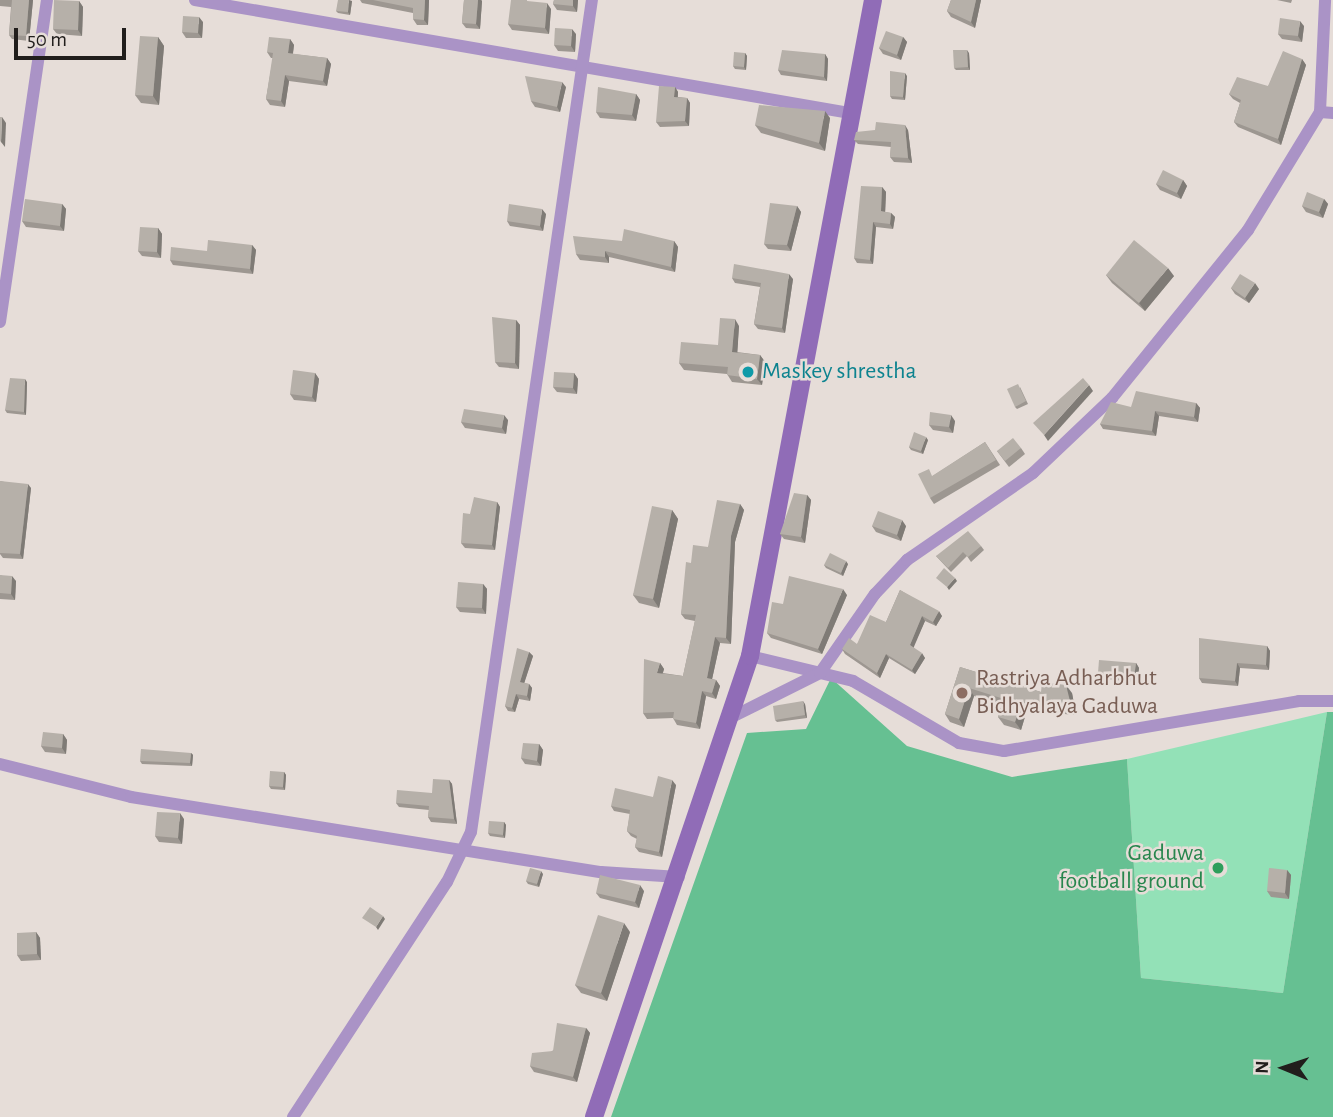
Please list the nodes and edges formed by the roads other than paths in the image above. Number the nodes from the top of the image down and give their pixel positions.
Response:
1 (47, 0) edge
2 (195, 0) edge
3 (592, 0) edge
4 (873, 0) edge
5 (1325, 0) edge
6 (581, 69) junction
7 (850, 113) junction
8 (1326, 113) edge
9 (0, 321) edge
10 (750, 656) junction
11 (820, 673) junction
12 (1333, 701) edge
13 (730, 718) junction
14 (0, 764) edge
15 (464, 851) junction
16 (679, 877) junction
17 (293, 1117) edge
18 (594, 1117) edge

1 - 9 street
2 - 6 street
3 - 6 street
4 - 7 street
5 - 8 street
6 - 7 street
6 - 15 street
7 - 10 street
8 - 11 street
10 - 11 street
10 - 13 street
11 - 12 street
11 - 13 street
13 - 16 street
14 - 15 street
15 - 16 street
15 - 17 street
16 - 18 street

